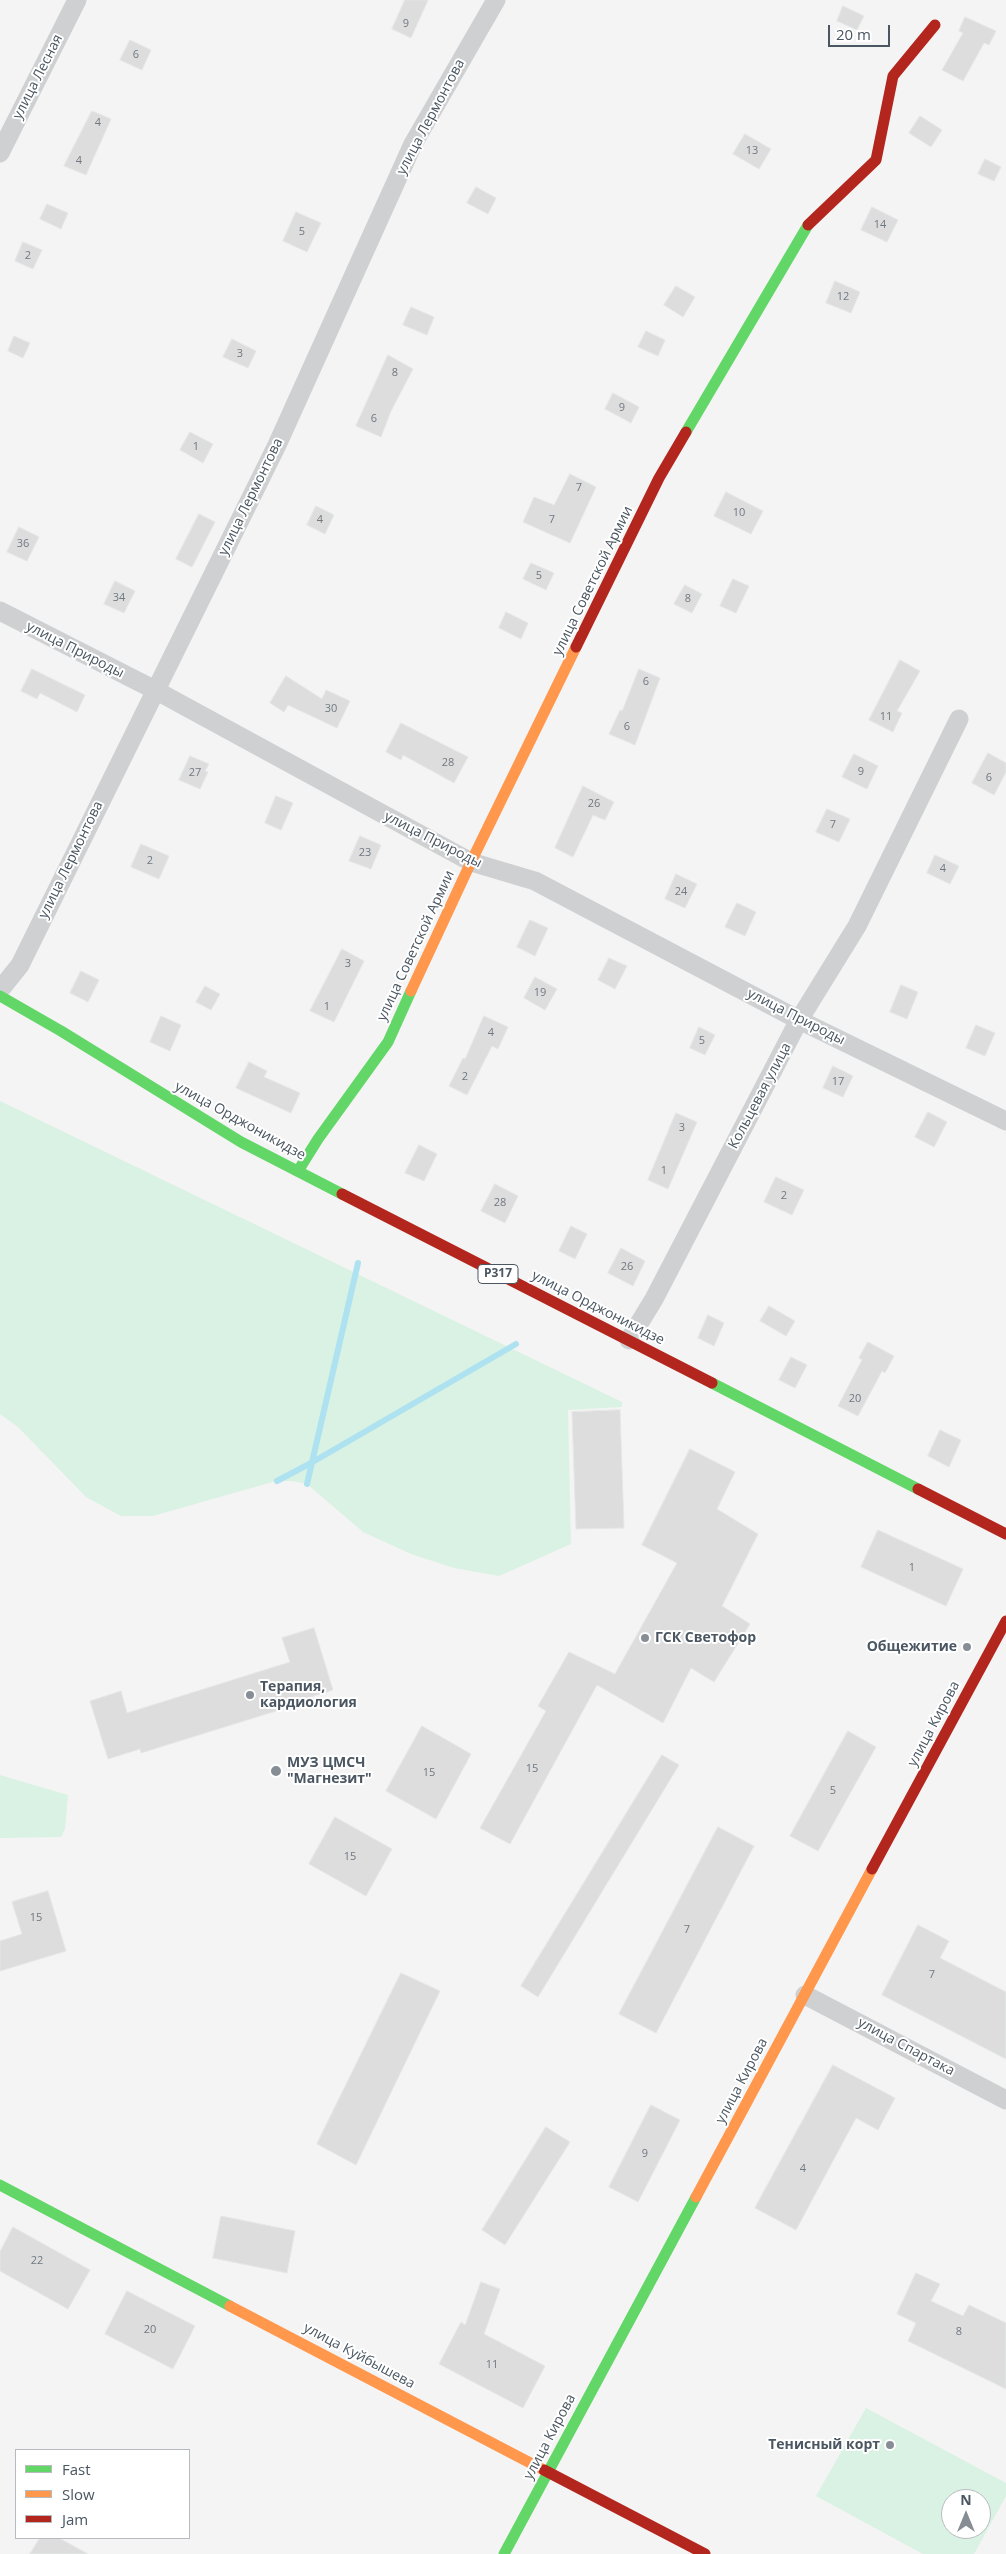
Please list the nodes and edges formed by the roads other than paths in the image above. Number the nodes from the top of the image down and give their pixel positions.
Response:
1 (77, 0) edge
2 (496, 0) edge
3 (935, 25) dead end
4 (0, 153) edge
5 (0, 611) edge
6 (156, 690) junction
7 (959, 719) dead end
8 (472, 862) junction
9 (0, 990) edge
10 (0, 996) edge
11 (799, 1020) junction
12 (1006, 1121) edge
13 (298, 1171) junction
14 (629, 1340) junction
15 (1006, 1534) edge
16 (1006, 1622) edge
17 (805, 1994) junction
18 (1006, 2100) edge
19 (0, 2186) edge
20 (548, 2472) junction
21 (504, 2554) edge
22 (705, 2554) edge

1 - 4 street, улица Лесная
2 - 6 street, улица Лермонтова
3 - 8 main road, улица Советской Армии
5 - 6 street, улица Природы
6 - 8 street, улица Природы
6 - 9 street, улица Лермонтова
7 - 11 street, Кольцевая улица
8 - 11 street, улица Природы
8 - 13 main road, улица Советской Армии
10 - 13 main road, улица Орджоникидзе / Р317
11 - 12 street, улица Природы
11 - 14 street, Кольцевая улица
13 - 14 main road, улица Орджоникидзе / Р317
14 - 15 main road, улица Орджоникидзе / Р317
16 - 17 main road, улица Кирова
17 - 18 street, улица Спартака
17 - 20 main road, улица Кирова
19 - 20 main road, улица Куйбышева
20 - 21 main road, улица Кирова
20 - 22 main road, улица Куйбышева

